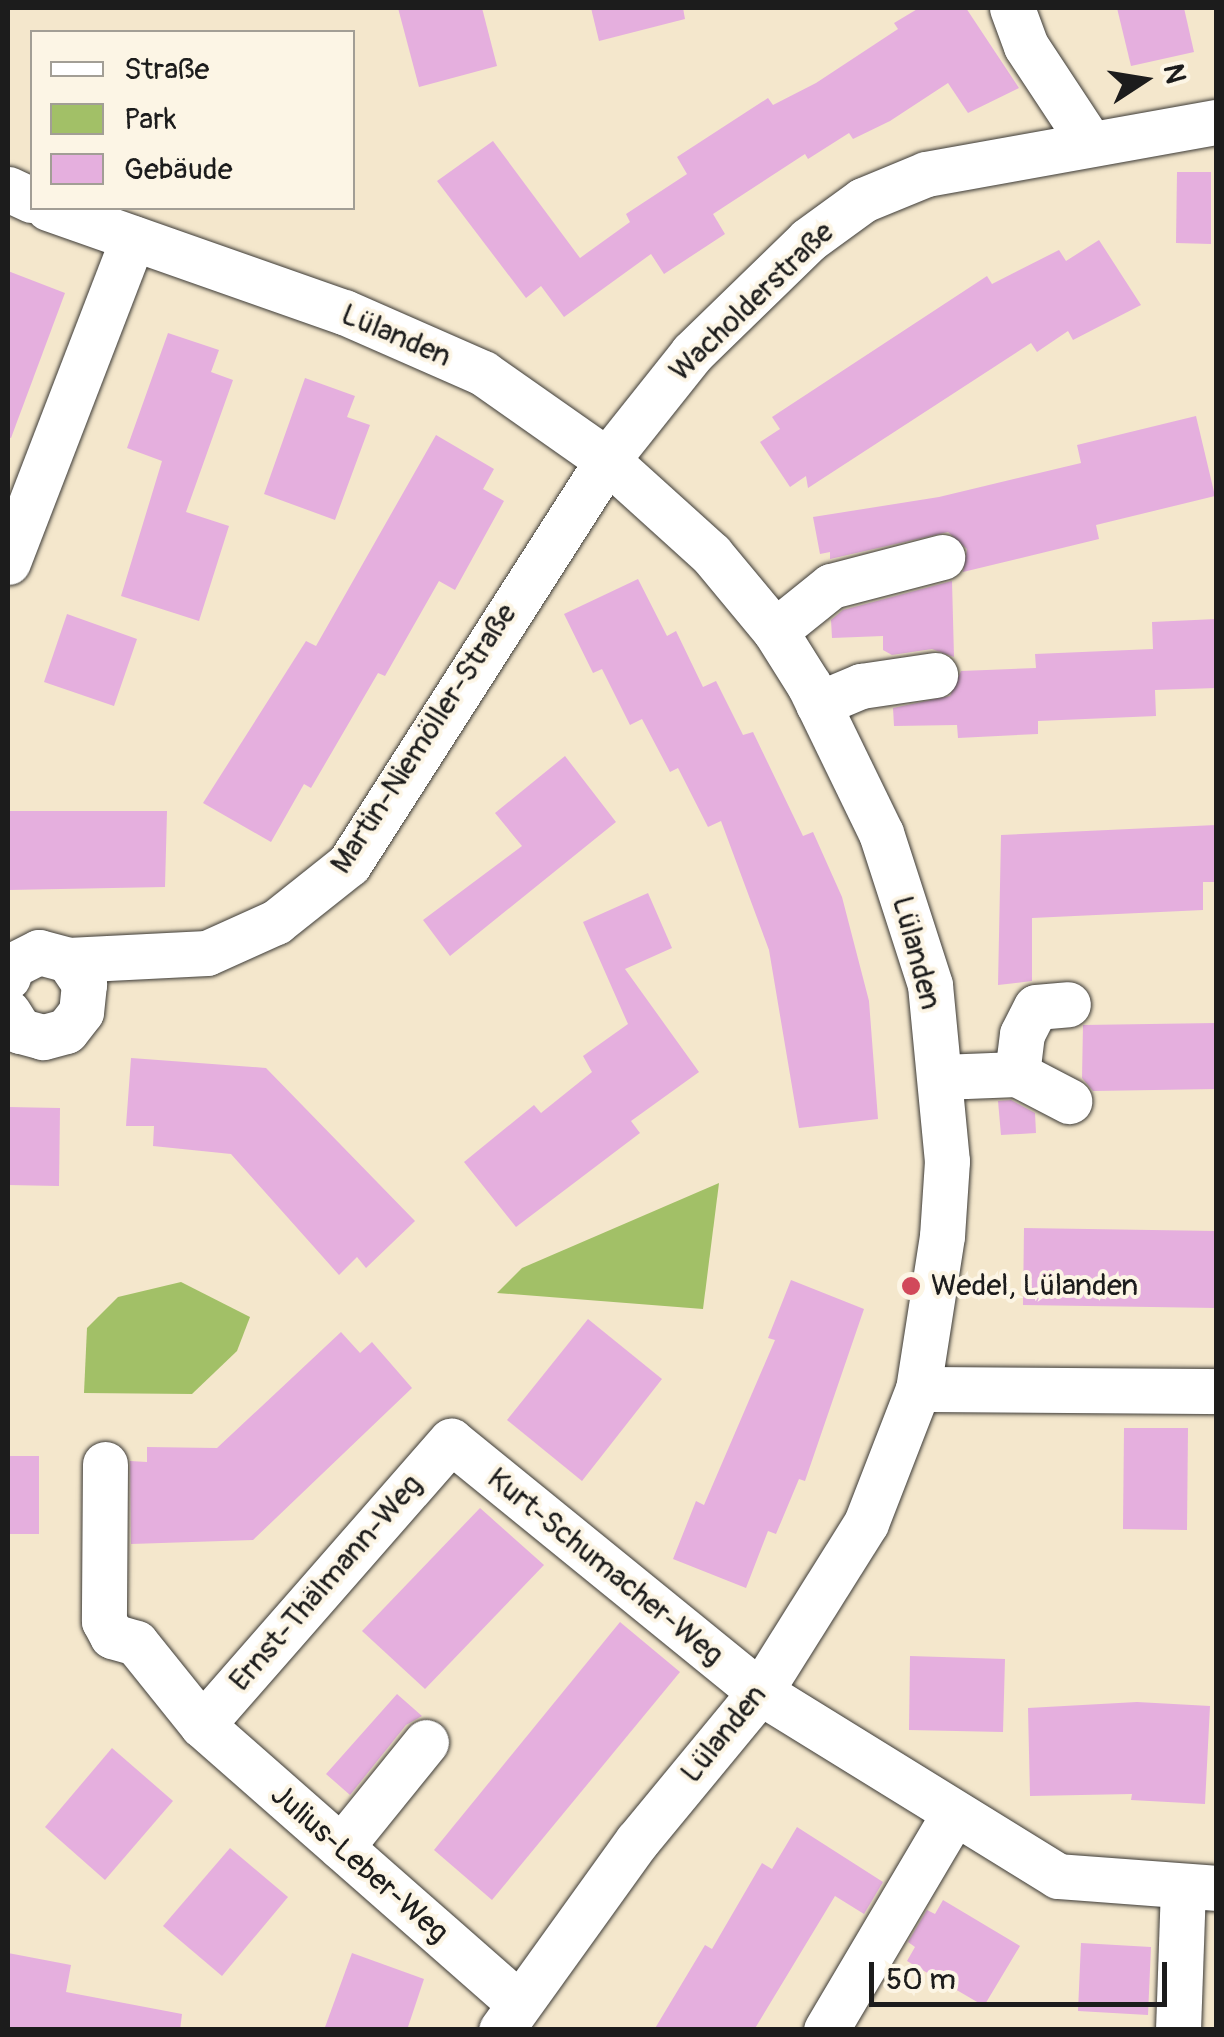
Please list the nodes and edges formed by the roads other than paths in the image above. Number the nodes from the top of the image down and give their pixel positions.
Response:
1 (1012, 8) edge
2 (1216, 122) edge
3 (1088, 140) junction
4 (54, 210) edge
5 (133, 238) junction
6 (607, 460) junction
7 (942, 557) dead end
8 (8, 562) edge
9 (775, 631) junction
10 (935, 676) dead end
11 (818, 704) junction
12 (68, 960) junction
13 (9, 969) edge
14 (1068, 1004) dead end
15 (8, 1012) edge
16 (1017, 1074) junction
17 (941, 1077) junction
18 (1069, 1101) dead end
19 (918, 1389) junction
20 (1216, 1391) edge
21 (451, 1441) joint
22 (105, 1464) dead end
23 (760, 1692) junction
24 (202, 1725) junction
25 (426, 1742) dead end
26 (953, 1815) junction
27 (342, 1848) junction
28 (1200, 1888) edge
29 (509, 2015) edge
30 (790, 2030) edge
31 (799, 2030) edge
32 (826, 2030) edge
33 (1178, 2030) edge

1 - 3 street
2 - 3 street, Wacholderstraße
3 - 6 street, Wacholderstraße
4 - 5 street, Lülanden
5 - 6 street, Lülanden
5 - 8 street
6 - 9 street, Lülanden
6 - 12 street, Martin-Niemöller-Straße
7 - 9 street
9 - 11 street, Lülanden
10 - 11 street
11 - 17 street, Lülanden
12 - 13 street, Martin-Niemöller-Straße
12 - 15 street
14 - 16 street
16 - 17 street
16 - 18 street
17 - 19 street, Lülanden
19 - 20 street
19 - 23 street, Lülanden
21 - 23 street, Kurt-Schumacher-Weg
21 - 24 street, Ernst-Thälmann-Weg
22 - 24 street, Julius-Leber-Weg
23 - 26 street, Kurt-Schumacher-Weg
23 - 29 street, Lülanden
24 - 27 street, Julius-Leber-Weg
25 - 27 street
26 - 28 street, Kurt-Schumacher-Weg
26 - 32 street
27 - 29 street, Julius-Leber-Weg
28 - 33 street
30 - 31 street

